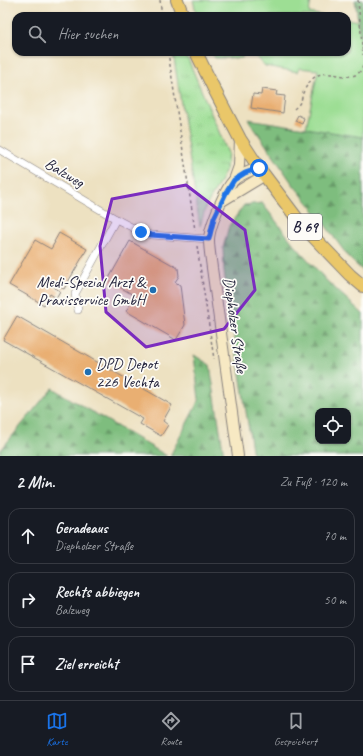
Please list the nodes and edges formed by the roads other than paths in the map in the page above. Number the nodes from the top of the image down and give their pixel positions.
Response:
1 (177, 0) edge
2 (182, 12) edge
3 (198, 56) edge
4 (240, 139) junction
5 (0, 150) edge
6 (262, 171) junction
7 (234, 180) junction
8 (222, 201) junction
9 (116, 218) junction
10 (209, 239) junction
11 (363, 286) edge
12 (78, 310) dead end
13 (238, 456) edge

1 - 2 main road
3 - 4 main road, B 69
4 - 6 main road, B 69
4 - 7 main road, Diepholzer Straße
5 - 9 street, Balzweg
6 - 7 main road
6 - 8 main road
6 - 11 main road, B 69
7 - 8 main road, Diepholzer Straße
8 - 10 main road, Diepholzer Straße
9 - 10 street, Balzweg
9 - 12 street
10 - 13 main road, Diepholzer Straße

